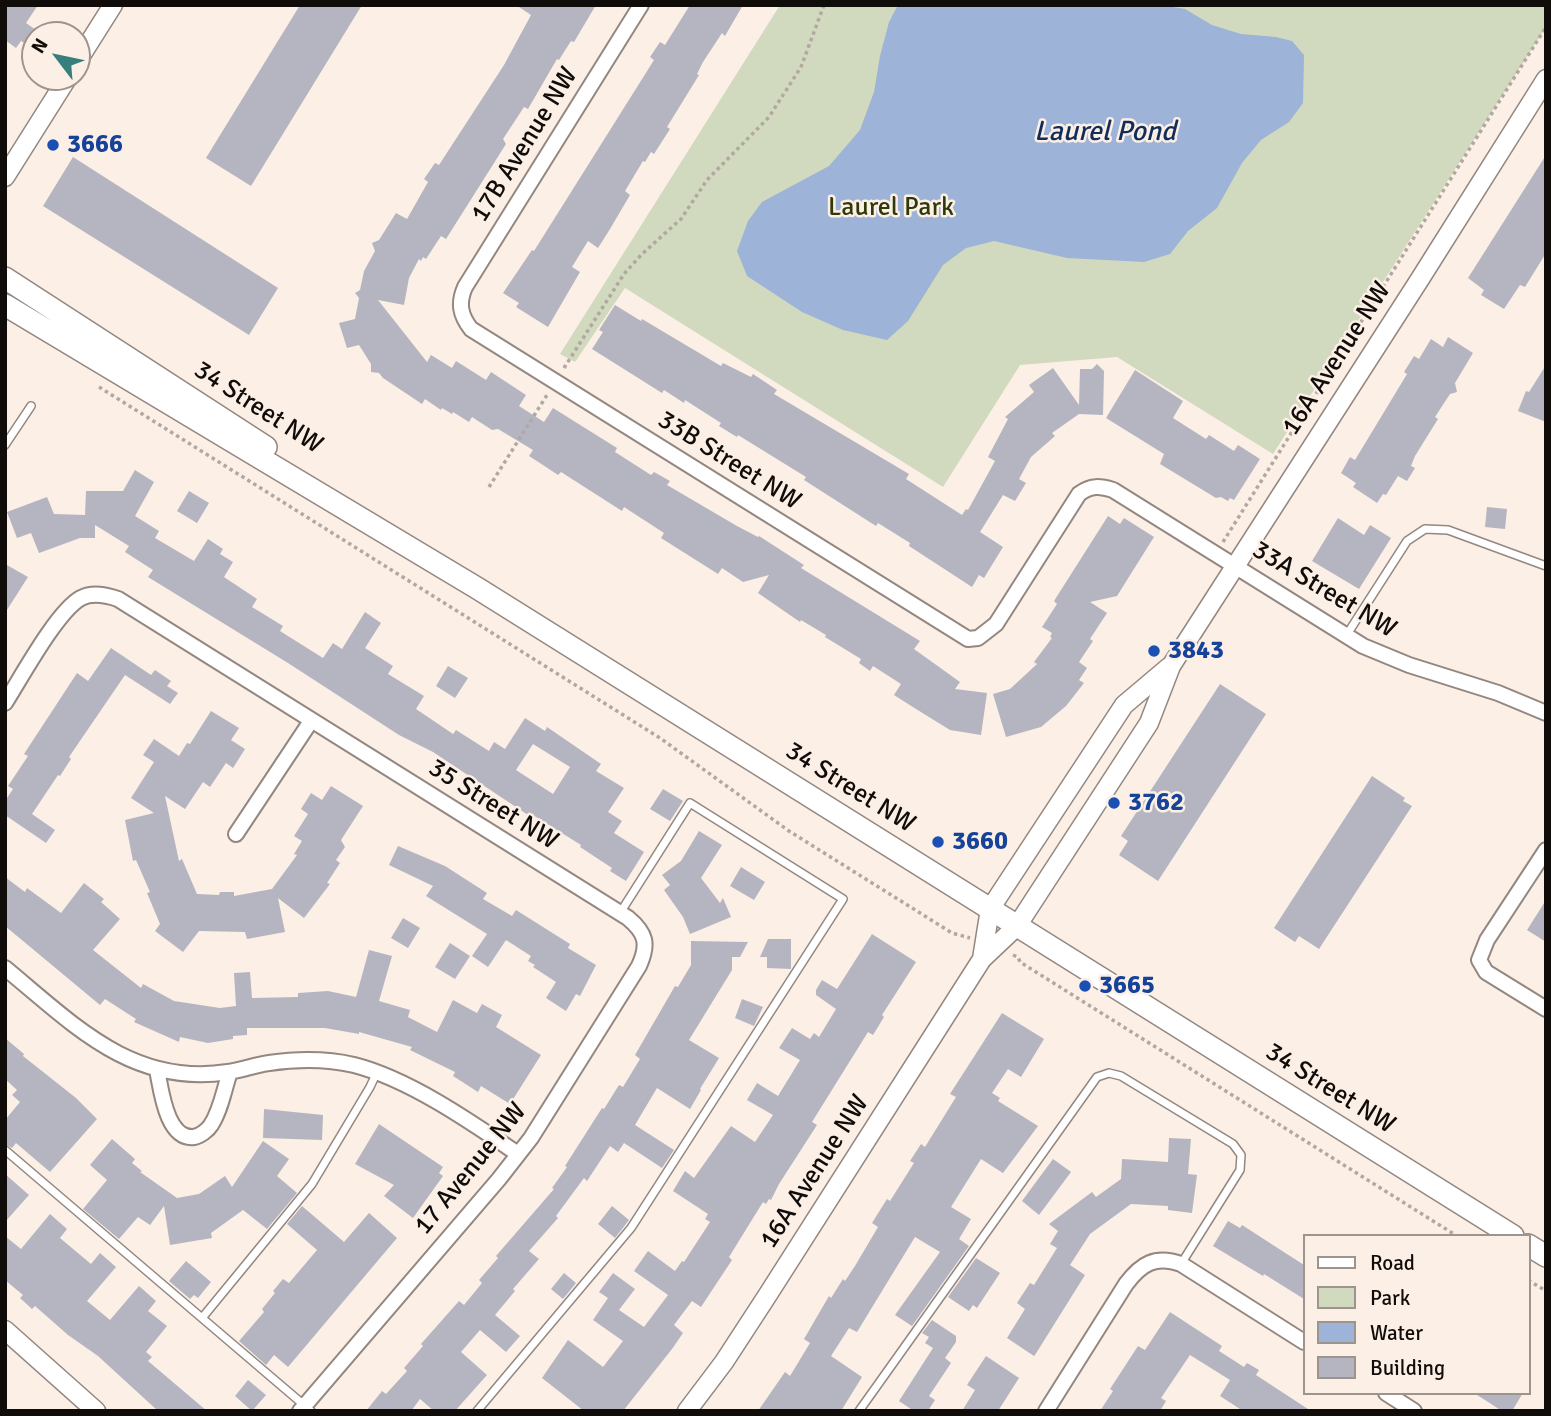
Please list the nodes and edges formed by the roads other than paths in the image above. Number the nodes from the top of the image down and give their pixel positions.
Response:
1 (113, 5) edge
2 (641, 5) edge
3 (91, 40) edge
4 (1546, 79) edge
5 (59, 91) edge
6 (5, 177) edge
7 (5, 278) edge
8 (5, 305) edge
9 (462, 314) joint
10 (31, 406) dead end
11 (5, 445) edge
12 (1089, 487) joint
13 (1235, 566) junction
14 (1546, 566) edge
15 (477, 588) junction
16 (1346, 636) junction
17 (1171, 666) junction
18 (5, 704) edge
19 (1546, 713) edge
20 (311, 721) junction
21 (236, 834) dead end
22 (1545, 852) edge
23 (990, 909) junction
24 (620, 913) junction
25 (1017, 926) junction
26 (645, 937) joint
27 (982, 959) junction
28 (5, 968) edge
29 (1546, 1009) edge
30 (158, 1070) junction
31 (230, 1072) junction
32 (377, 1072) junction
33 (5, 1150) edge
34 (518, 1154) junction
35 (1510, 1234) edge
36 (1530, 1246) edge
37 (1546, 1256) edge
38 (1181, 1264) junction
39 (202, 1318) junction
40 (5, 1330) edge
41 (1302, 1341) edge
42 (1389, 1395) edge
43 (305, 1409) edge
44 (96, 1411) edge
45 (477, 1411) edge
46 (687, 1411) edge
47 (859, 1411) edge
48 (1046, 1411) edge
49 (1414, 1411) edge

1 - 3 street
2 - 9 street, 17B Avenue NW
4 - 13 street, 16A Avenue NW
5 - 6 street
7 - 15 main road, 34 Street NW
8 - 15 main road, 34 Street NW
9 - 12 street, 33B Street NW
10 - 11 lane
12 - 13 street, 33A Street NW
13 - 16 street, 33A Street NW
13 - 17 street, 16A Avenue NW
14 - 16 lane
15 - 23 main road, 34 Street NW
16 - 19 street, 33A Street NW
17 - 23 street, 16A Avenue NW
17 - 25 street, 16A Avenue NW
18 - 20 street, 35 Street NW
20 - 21 street
20 - 24 street, 35 Street NW
22 - 29 street
23 - 25 main road, 34 Street NW
23 - 27 street, 16A Avenue NW
24 - 26 street, 35 Street NW
24 - 45 lane
25 - 27 street, 16A Avenue NW
25 - 35 main road, 34 Street NW
26 - 34 street, 17 Avenue NW
27 - 46 street, 16A Avenue NW
28 - 30 street
30 - 31 street
30 - 31 street
31 - 32 street
32 - 34 street
32 - 39 lane
33 - 39 lane
34 - 43 street, 17 Avenue NW
36 - 37 main road
38 - 41 street
38 - 47 lane
38 - 48 street
39 - 43 lane
40 - 44 street
42 - 49 street

